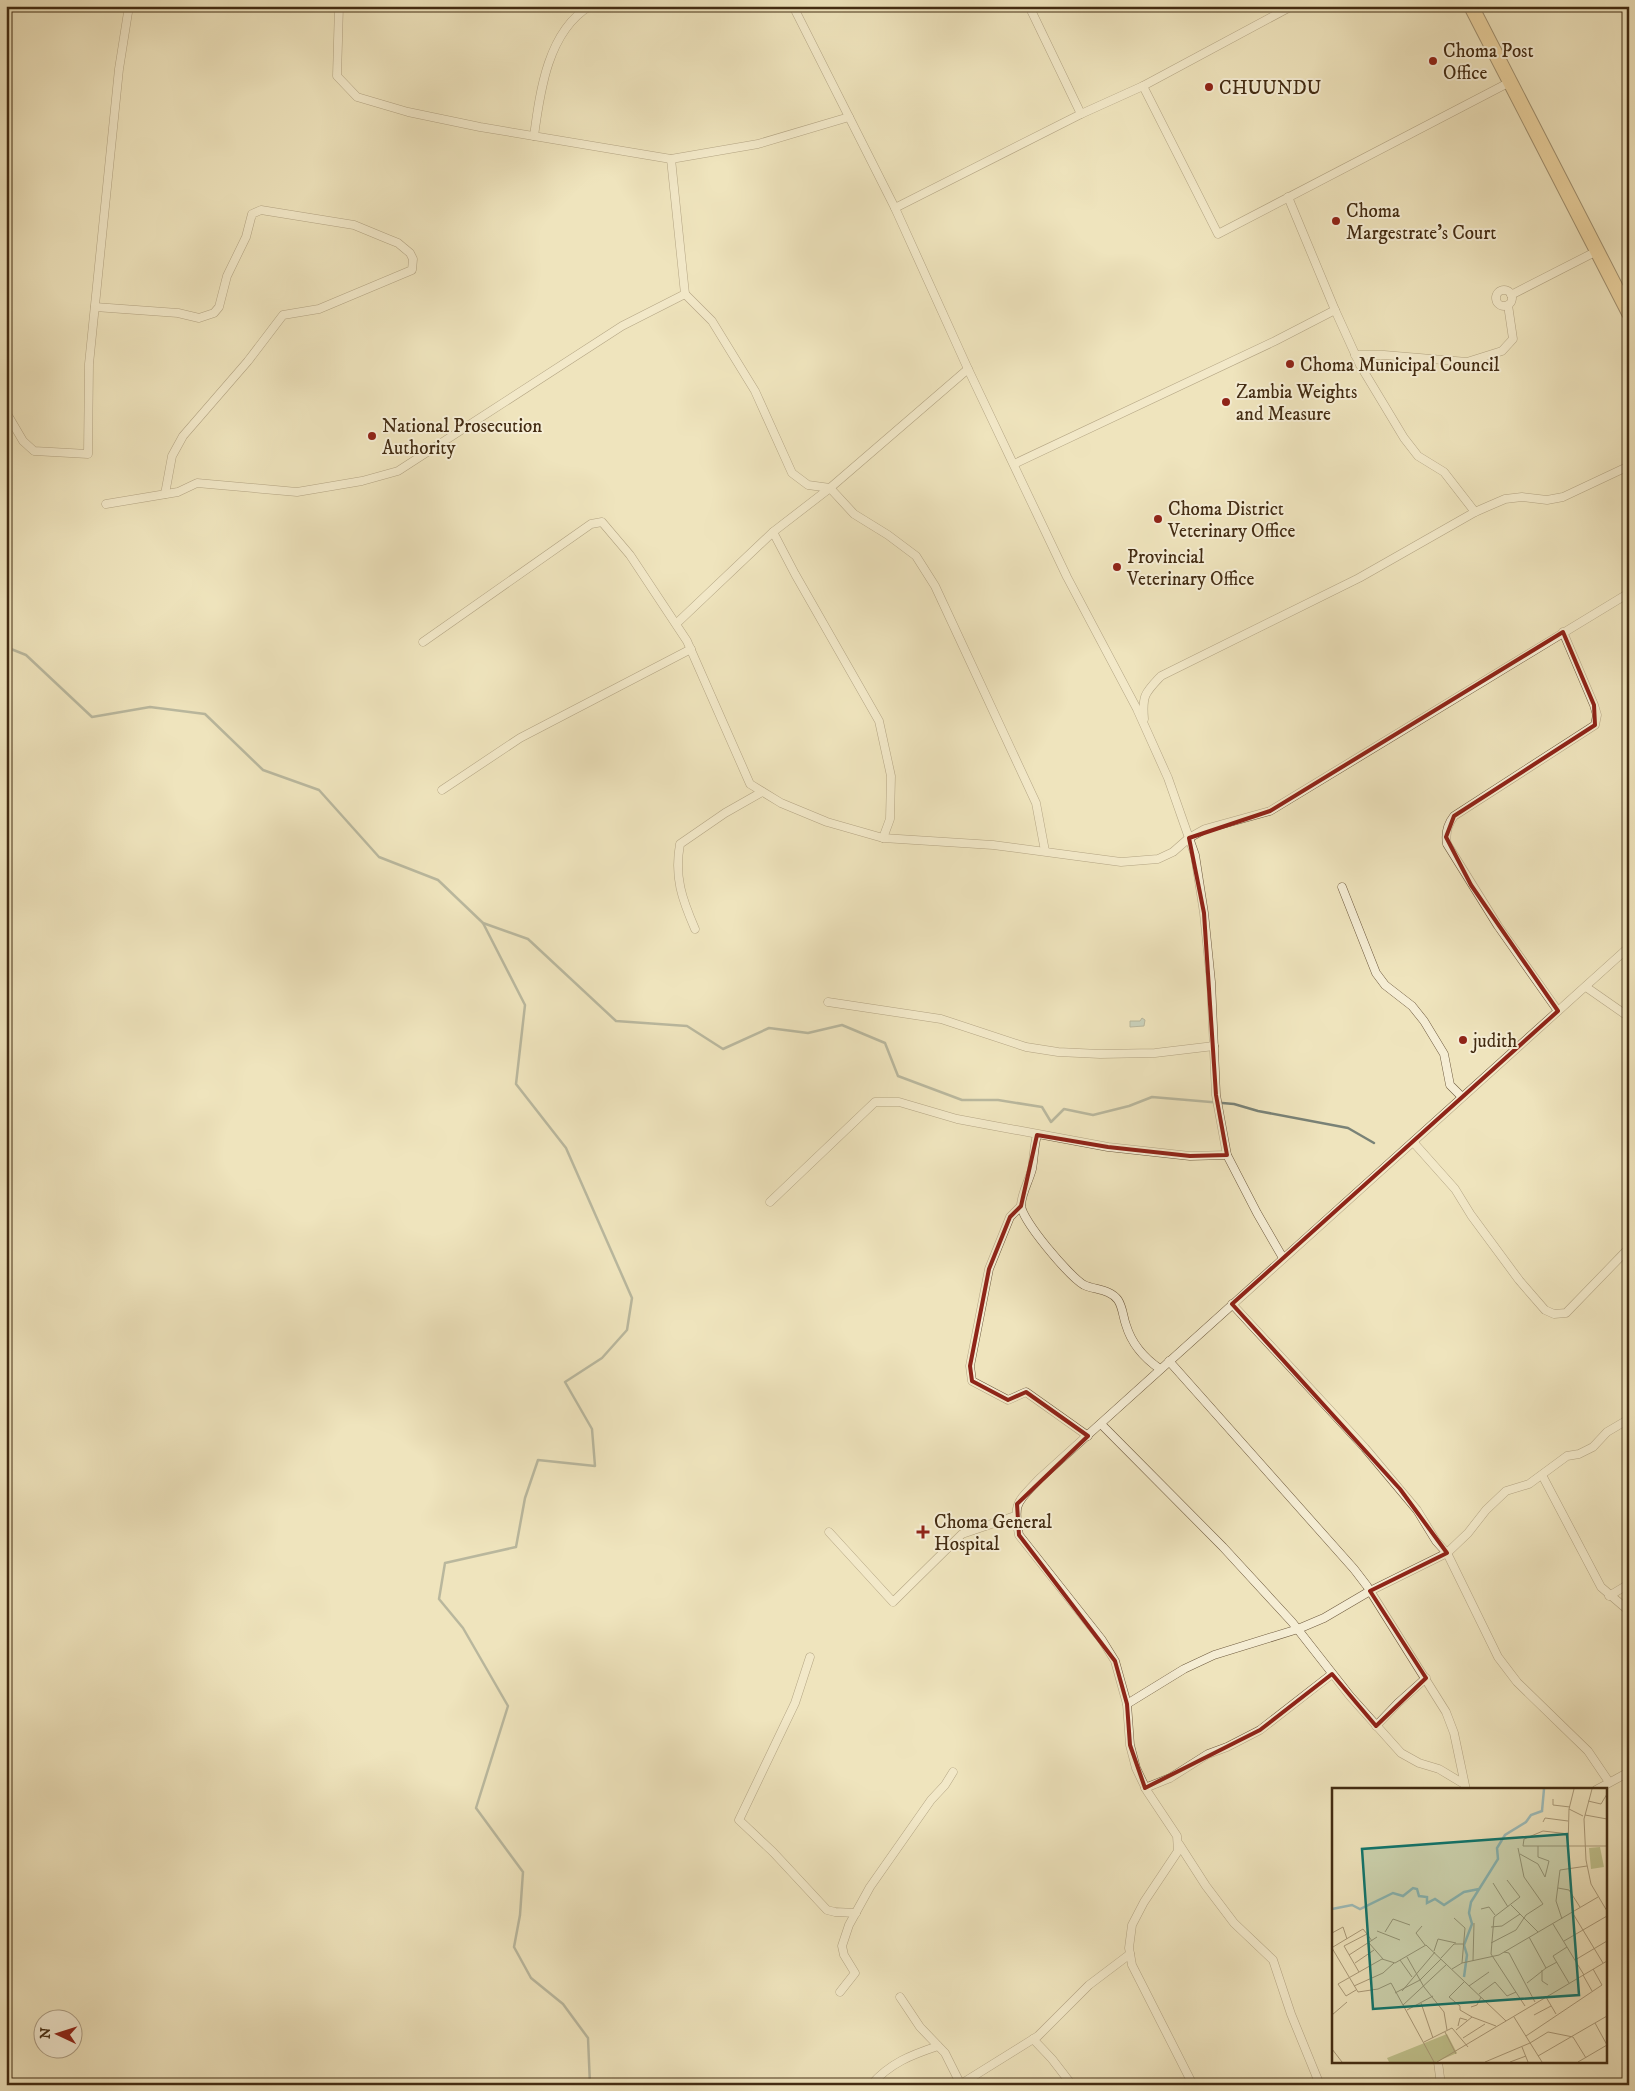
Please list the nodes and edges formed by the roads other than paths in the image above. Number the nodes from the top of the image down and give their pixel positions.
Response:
1 (128, 6) edge
2 (339, 6) edge
3 (590, 6) edge
4 (793, 6) edge
5 (1029, 6) edge
6 (1272, 6) edge
7 (1292, 6) edge
8 (1471, 6) edge
9 (1276, 14) junction
10 (1510, 82) junction
11 (1143, 86) junction
12 (1081, 114) junction
13 (849, 117) junction
14 (534, 136) junction
15 (671, 159) junction
16 (1288, 197) junction
17 (895, 208) junction
18 (1597, 250) junction
19 (685, 294) junction
20 (1512, 295) junction
21 (1508, 305) junction
22 (95, 306) junction
23 (1335, 310) junction
24 (1629, 313) edge
25 (1355, 355) junction
26 (968, 369) junction
27 (6, 412) edge
28 (1014, 464) junction
29 (1629, 466) edge
30 (830, 488) junction
31 (165, 494) junction
32 (106, 504) dead end
33 (1475, 512) junction
34 (773, 532) junction
35 (1629, 593) edge
36 (677, 623) junction
37 (1563, 632) junction
38 (423, 642) dead end
39 (691, 649) junction
40 (1144, 725) junction
41 (442, 790) dead end
42 (762, 792) junction
43 (883, 838) junction
44 (1190, 838) junction
45 (1045, 851) junction
46 (1342, 887) dead end
47 (695, 929) dead end
48 (1629, 947) edge
49 (1586, 987) junction
50 (828, 1002) dead end
51 (1558, 1011) junction
52 (1629, 1018) edge
53 (1214, 1046) junction
54 (1462, 1097) junction
55 (1037, 1135) junction
56 (1414, 1143) junction
57 (1228, 1155) junction
58 (770, 1202) dead end
59 (1021, 1206) junction
60 (1629, 1248) edge
61 (1284, 1258) junction
62 (1232, 1304) junction
63 (1169, 1361) junction
64 (1160, 1369) junction
65 (1629, 1419) edge
66 (1101, 1424) junction
67 (1088, 1436) junction
68 (1542, 1475) junction
69 (1015, 1516) junction
70 (829, 1532) dead end
71 (1447, 1553) junction
72 (1629, 1584) edge
73 (1370, 1590) junction
74 (1609, 1596) junction
75 (1629, 1611) edge
76 (1298, 1629) junction
77 (810, 1657) dead end
78 (1332, 1674) junction
79 (1426, 1678) junction
80 (1128, 1704) junction
81 (1376, 1726) junction
82 (953, 1772) dead end
83 (1629, 1772) edge
84 (1609, 1782) junction
85 (1465, 1787) edge
86 (1145, 1788) junction
87 (1599, 1788) edge
88 (1179, 1844) junction
89 (856, 1913) junction
90 (1130, 1954) junction
91 (840, 1992) dead end
92 (900, 1997) dead end
93 (1033, 2039) junction
94 (938, 2046) junction
95 (1438, 2064) edge
96 (871, 2085) edge
97 (961, 2085) edge
98 (1072, 2085) edge
99 (1193, 2085) edge
100 (1320, 2085) edge
101 (1441, 2085) edge

1 - 22 street
2 - 14 street
3 - 14 street
4 - 13 street
5 - 12 street
6 - 9 street
7 - 9 street
8 - 10 highway
9 - 11 street
10 - 16 street
10 - 18 highway
11 - 12 street
11 - 16 street
12 - 17 street
13 - 15 street
13 - 17 street
14 - 15 street
15 - 19 street
16 - 23 street
17 - 26 street
18 - 20 street
18 - 24 highway
19 - 30 street
19 - 31 street
20 - 21 street
20 - 21 street
21 - 25 street
22 - 27 street
22 - 31 street
23 - 25 street
23 - 28 street
25 - 33 street
26 - 28 street
26 - 30 street
28 - 40 street
29 - 33 street
30 - 34 street
30 - 45 street
31 - 32 street
33 - 40 street
34 - 36 street
34 - 43 street
35 - 37 street
36 - 38 street
36 - 39 street
37 - 44 street
37 - 51 street
39 - 41 street
39 - 42 street
40 - 44 street
42 - 43 street
42 - 47 street
43 - 45 street
44 - 45 street
44 - 53 street
46 - 54 street
48 - 49 street
49 - 51 street
49 - 52 street
50 - 53 street
51 - 54 street
53 - 57 street
54 - 56 street
55 - 57 street
55 - 58 street
55 - 59 street
56 - 60 street
56 - 61 street
57 - 61 street
59 - 64 street
59 - 67 street
61 - 62 street
62 - 63 street
62 - 71 street
63 - 64 street
63 - 73 street
64 - 66 street
65 - 68 street
66 - 67 street
66 - 76 street
67 - 69 street
68 - 71 street
68 - 74 street
69 - 70 street
69 - 80 street
71 - 73 street
71 - 84 street
72 - 74 street
73 - 76 street
73 - 79 street
74 - 75 street
76 - 78 street
76 - 80 street
77 - 89 street
78 - 81 street
78 - 86 street
79 - 81 street
79 - 85 street
80 - 86 street
81 - 85 street
82 - 89 street
83 - 84 street
84 - 87 street
86 - 88 street
88 - 90 street
88 - 100 street
89 - 91 street
90 - 93 street
90 - 99 street
92 - 94 street
93 - 97 street
93 - 98 street
94 - 96 street
94 - 97 street
95 - 101 street

